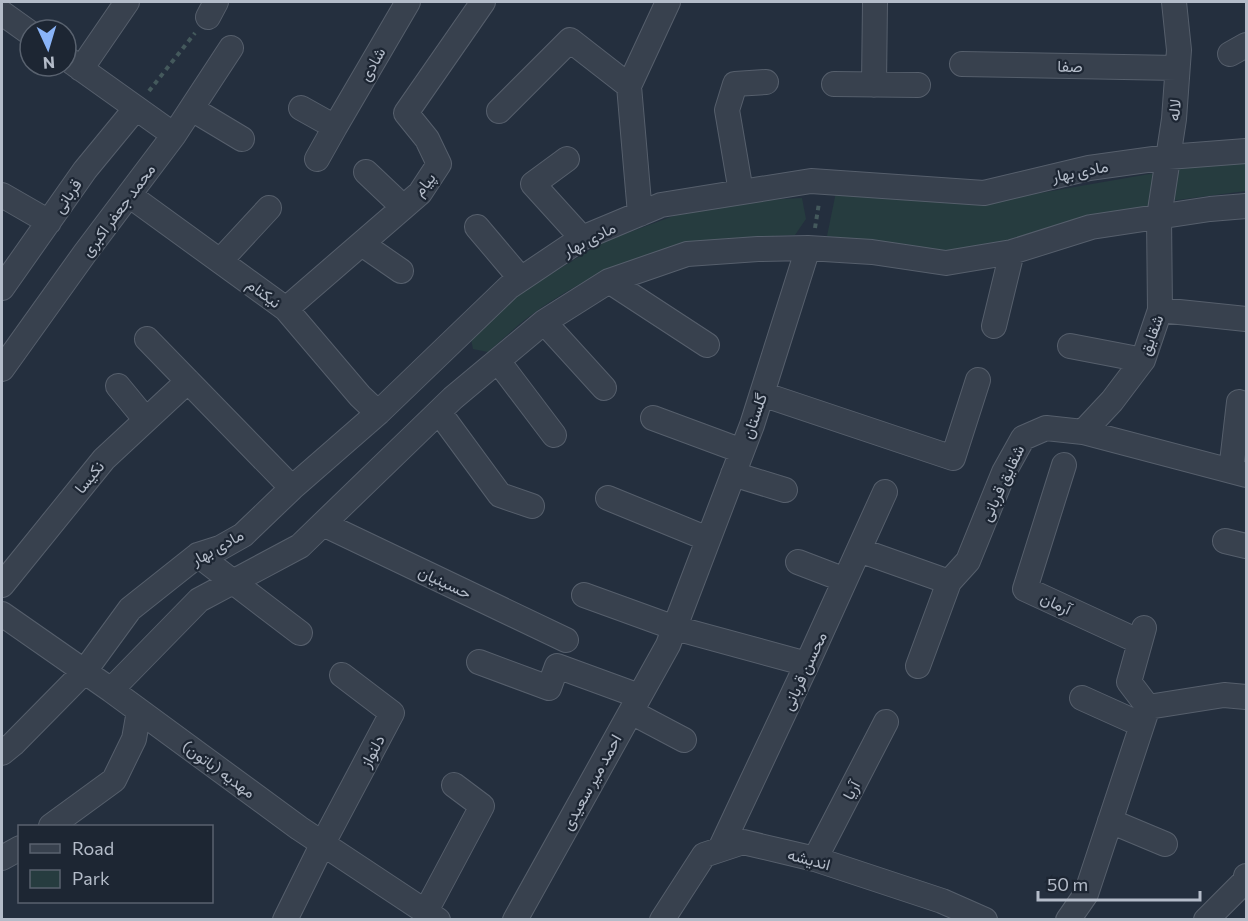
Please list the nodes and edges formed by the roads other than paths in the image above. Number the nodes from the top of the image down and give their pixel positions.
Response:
1 (127, 2) edge
2 (408, 2) edge
3 (483, 2) edge
4 (665, 2) edge
5 (875, 2) edge
6 (1173, 2) edge
7 (2, 13) edge
8 (18, 24) edge
9 (231, 48) dead end
10 (78, 59) edge
11 (962, 64) dead end
12 (78, 67) edge
13 (1178, 68) junction
14 (766, 82) dead end
15 (834, 84) dead end
16 (874, 85) junction
17 (918, 85) dead end
18 (629, 86) junction
19 (136, 108) junction
20 (301, 108) dead end
21 (192, 109) junction
22 (499, 111) dead end
23 (335, 127) junction
24 (174, 135) junction
25 (242, 139) dead end
26 (1246, 151) edge
27 (1168, 157) junction
28 (317, 159) dead end
29 (567, 159) dead end
30 (366, 172) dead end
31 (741, 192) junction
32 (2, 195) edge
33 (129, 195) junction
34 (1246, 206) edge
35 (403, 207) junction
36 (268, 208) dead end
37 (640, 214) junction
38 (1158, 217) junction
39 (49, 222) junction
40 (477, 227) dead end
41 (582, 238) junction
42 (362, 244) junction
43 (808, 248) junction
44 (1012, 252) junction
45 (220, 261) junction
46 (401, 271) dead end
47 (521, 279) junction
48 (609, 281) junction
49 (2, 288) edge
50 (286, 309) junction
51 (1160, 310) junction
52 (1246, 319) edge
53 (544, 322) junction
54 (994, 326) dead end
55 (147, 339) dead end
56 (707, 345) dead end
57 (1070, 346) dead end
58 (1143, 360) junction
59 (498, 361) junction
60 (2, 369) edge
61 (978, 380) dead end
62 (188, 381) junction
63 (118, 386) dead end
64 (604, 388) dead end
65 (762, 394) junction
66 (1239, 402) dead end
67 (439, 412) junction
68 (378, 413) junction
69 (653, 418) dead end
70 (146, 420) junction
71 (1083, 432) junction
72 (554, 435) dead end
73 (742, 452) junction
74 (1064, 465) dead end
75 (1238, 473) edge
76 (733, 474) junction
77 (292, 488) junction
78 (785, 490) dead end
79 (885, 492) dead end
80 (608, 498) dead end
81 (532, 506) dead end
82 (323, 524) junction
83 (708, 539) junction
84 (859, 550) junction
85 (198, 555) junction
86 (798, 562) dead end
87 (845, 580) junction
88 (233, 582) junction
89 (948, 582) junction
90 (2, 585) edge
91 (584, 595) dead end
92 (2, 614) edge
93 (300, 633) dead end
94 (671, 636) junction
95 (566, 640) dead end
96 (478, 662) dead end
97 (807, 664) junction
98 (918, 666) dead end
99 (84, 672) junction
100 (342, 675) dead end
101 (111, 690) junction
102 (1246, 697) edge
103 (1082, 698) dead end
104 (635, 704) junction
105 (139, 711) junction
106 (1145, 716) junction
107 (886, 722) dead end
108 (684, 740) dead end
109 (6, 743) edge
110 (454, 785) dead end
111 (1110, 821) junction
112 (52, 825) edge
113 (323, 843) junction
114 (1165, 844) dead end
115 (18, 849) edge
116 (720, 849) junction
117 (2, 858) edge
118 (815, 859) junction
119 (1243, 888) edge
120 (432, 915) edge
121 (972, 917) edge
122 (285, 920) edge
123 (515, 920) edge
124 (662, 920) edge
125 (1068, 920) edge
126 (1206, 920) edge

1 - 10 street
2 - 23 street, شادی
3 - 35 street, پیام
4 - 18 street
5 - 16 street
6 - 13 street, لاله
7 - 8 street
9 - 21 street, محمد جعفر اکبری
11 - 13 street, صفا
12 - 19 street
13 - 27 street, لاله
14 - 31 street
15 - 16 street
16 - 17 street
18 - 22 street
18 - 37 street
19 - 24 street
19 - 39 street, قربانی
20 - 23 street
21 - 24 street, محمد جعفر اکبری
21 - 25 street
23 - 28 street, شادی
24 - 33 street, محمد جعفر اکبری
26 - 27 street, مادی بهار
27 - 31 street, مادی بهار
27 - 38 street, لاله
29 - 41 street
30 - 35 street
31 - 37 street, مادی بهار
32 - 39 street
33 - 45 street, نیکنام
33 - 60 street, محمد جعفر اکبری
34 - 38 street
35 - 42 street, پیام
36 - 45 street
37 - 41 street, مادی بهار
38 - 44 street
38 - 51 street, شقایق
39 - 49 street, قربانی
40 - 47 street
41 - 47 street, مادی بهار
42 - 46 street
42 - 50 street, پیام
43 - 44 street
43 - 48 street
43 - 65 street, گلستان
44 - 54 street
45 - 50 street, نیکنام
47 - 68 street, مادی بهار
48 - 53 street
48 - 56 street
50 - 68 street, نیکنام
51 - 52 street
51 - 58 street, شقایق
53 - 59 street
53 - 64 street
55 - 62 street
57 - 58 street
58 - 71 street, شقایق
59 - 67 street
59 - 72 street
61 - 65 street
62 - 70 street, نکیسا
62 - 77 street
63 - 70 street
65 - 73 street, گلستان
66 - 75 street
67 - 81 street
67 - 82 street
68 - 77 street, مادی بهار
69 - 73 street
70 - 90 street, نکیسا
71 - 75 street, شقایق قربانی
71 - 89 street, شقایق قربانی
73 - 76 street, گلستان
74 - 106 street, آرمان
76 - 78 street
76 - 83 street, گلستان
77 - 85 street, مادی بهار
79 - 84 street, محسن قربانی
80 - 83 street
82 - 88 street
82 - 95 street, حسینیان
83 - 94 street, گلستان
84 - 87 street, محسن قربانی
84 - 89 street
85 - 88 street
85 - 99 street, مادی بهار
86 - 87 street
87 - 97 street, محسن قربانی
88 - 93 street
88 - 101 street
89 - 98 street
91 - 94 street
92 - 99 street, مهدیه (باتون)
94 - 97 street
94 - 104 street, احمد میر سعیدی
96 - 104 street
97 - 116 street, محسن قربانی
99 - 101 street, مهدیه (باتون)
99 - 109 street, مادی بهار
100 - 113 street, دلنواز
101 - 105 street, مهدیه (باتون)
102 - 106 street
103 - 106 street
104 - 108 street
104 - 123 street, احمد میر سعیدی
105 - 112 street
105 - 113 street, مهدیه (باتون)
106 - 111 street
107 - 118 street, آریا
110 - 120 street
111 - 114 street
111 - 125 street
113 - 120 street, مهدیه (باتون)
113 - 122 street
115 - 117 street
116 - 118 street, اندیشه
116 - 124 street, اندیشه
118 - 121 street, اندیشه
119 - 126 street

